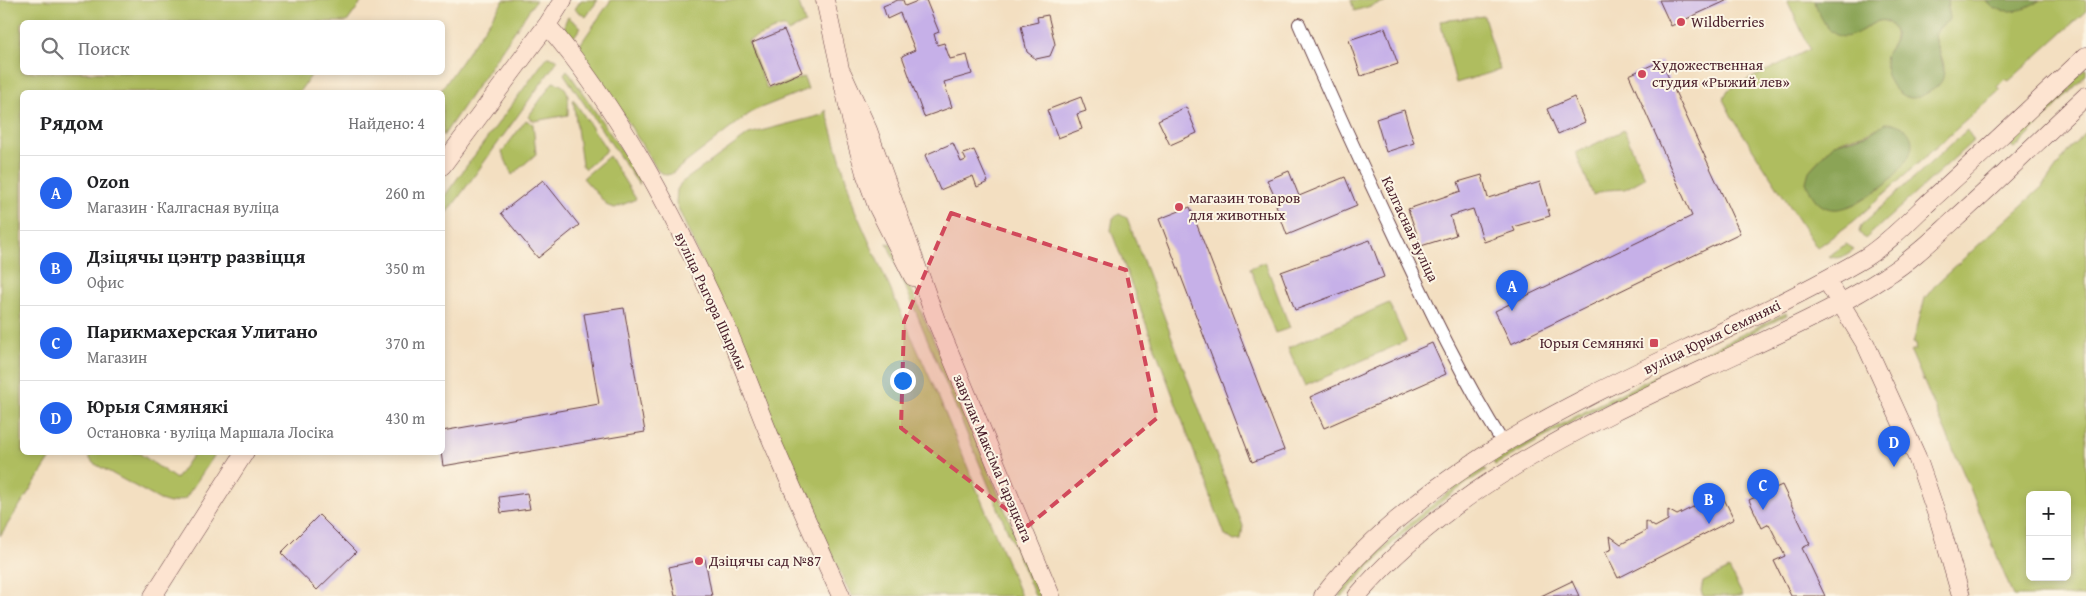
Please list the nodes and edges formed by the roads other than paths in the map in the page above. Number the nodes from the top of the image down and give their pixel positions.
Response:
1 (563, 0) edge
2 (825, 0) edge
3 (1299, 24) dead end
4 (547, 25) junction
5 (2086, 56) edge
6 (2086, 96) edge
7 (445, 162) edge
8 (1826, 281) junction
9 (1840, 304) junction
10 (1502, 443) junction
11 (243, 455) edge
12 (153, 596) edge
13 (842, 596) edge
14 (1051, 596) edge
15 (1323, 596) edge
16 (1357, 596) edge
17 (1962, 596) edge

1 - 4 main road
2 - 14 main road, завулак Максіма Гарэцкага
3 - 10 street, Калгасная вуліца
4 - 7 main road
4 - 13 main road, вуліца Рыгора Шырмы
5 - 8 main road, вуліца Юрыя Семянякі
6 - 9 main road, вуліца Юрыя Семянякі
8 - 9 main road
8 - 10 main road, вуліца Юрыя Семянякі
9 - 16 main road, вуліца Юрыя Семянякі
9 - 17 main road
10 - 15 main road, вуліца Юрыя Семянякі
11 - 12 main road

